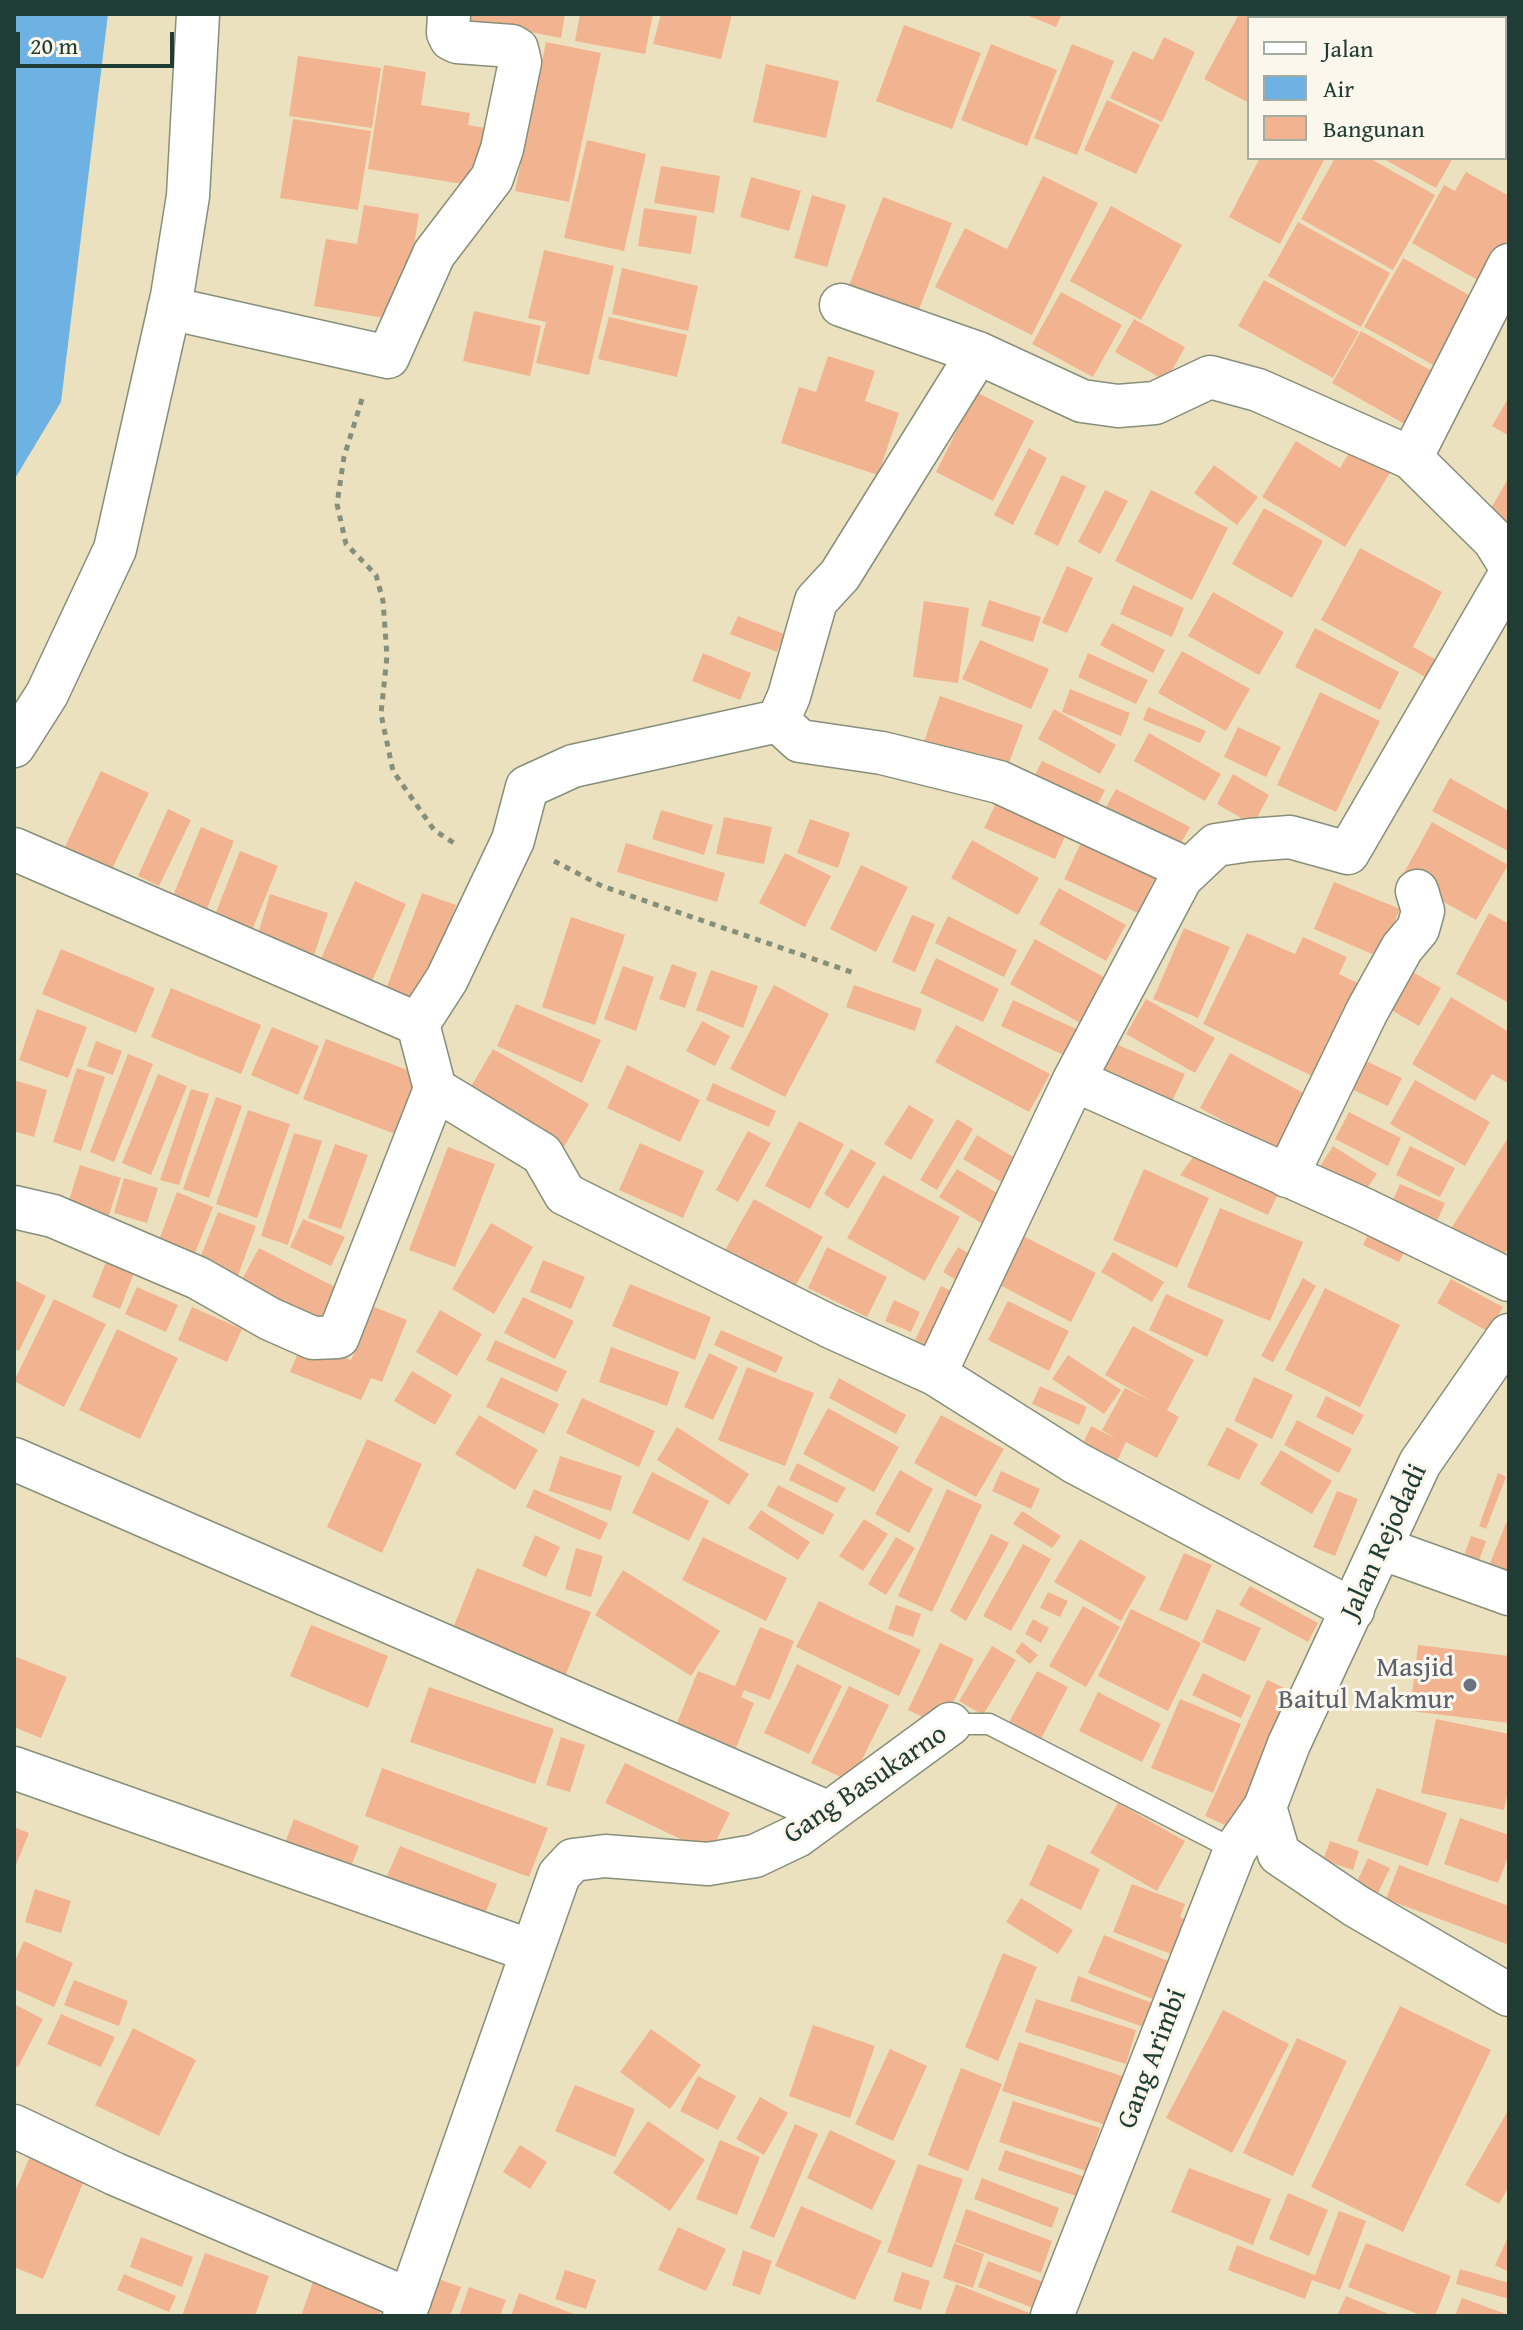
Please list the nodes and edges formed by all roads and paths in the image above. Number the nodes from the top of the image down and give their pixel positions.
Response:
1 (198, 14) edge
2 (449, 14) edge
3 (1509, 265) edge
4 (841, 305) dead end
5 (169, 308) junction
6 (978, 353) junction
7 (388, 357) junction
8 (1411, 458) junction
9 (1509, 564) edge
10 (1509, 576) edge
11 (778, 721) junction
12 (14, 746) edge
13 (14, 849) edge
14 (506, 856) junction
15 (1189, 870) junction
16 (1417, 891) dead end
17 (857, 974) dead end
18 (418, 1024) junction
19 (1074, 1080) junction
20 (435, 1089) junction
21 (1287, 1176) junction
22 (14, 1207) edge
23 (1509, 1280) edge
24 (1509, 1335) edge
25 (935, 1374) junction
26 (14, 1459) edge
27 (1381, 1548) junction
28 (1509, 1594) edge
29 (1353, 1610) junction
30 (950, 1724) joint
31 (14, 1768) edge
32 (1265, 1807) junction
33 (827, 1812) junction
34 (1235, 1850) junction
35 (531, 1951) junction
36 (1509, 1995) edge
37 (14, 2126) edge
38 (407, 2308) edge
39 (1052, 2316) edge

1 - 5 street
2 - 7 street
3 - 8 street
4 - 6 street
5 - 7 street
5 - 12 street
6 - 8 street
6 - 11 street
7 - 14 path
8 - 9 street
10 - 15 street
11 - 14 street
11 - 15 street
13 - 18 street
14 - 17 path
14 - 18 street
15 - 19 street
16 - 21 street
18 - 20 street
19 - 21 street
19 - 25 street
20 - 22 street
20 - 25 street
21 - 23 street
24 - 27 street, Jalan Rejodadi
25 - 29 street
26 - 33 street
27 - 28 street
27 - 29 street, Jalan Rejodadi
29 - 32 street, Jalan Rejodadi
30 - 33 street, Gang Basukarno
30 - 34 lane, Gang Basukarno
31 - 35 street
32 - 34 street, Gang Arimbi
32 - 36 street
33 - 35 street, Gang Basukarno
34 - 39 street, Gang Arimbi
35 - 38 street, Gang Basukarno
37 - 38 street

